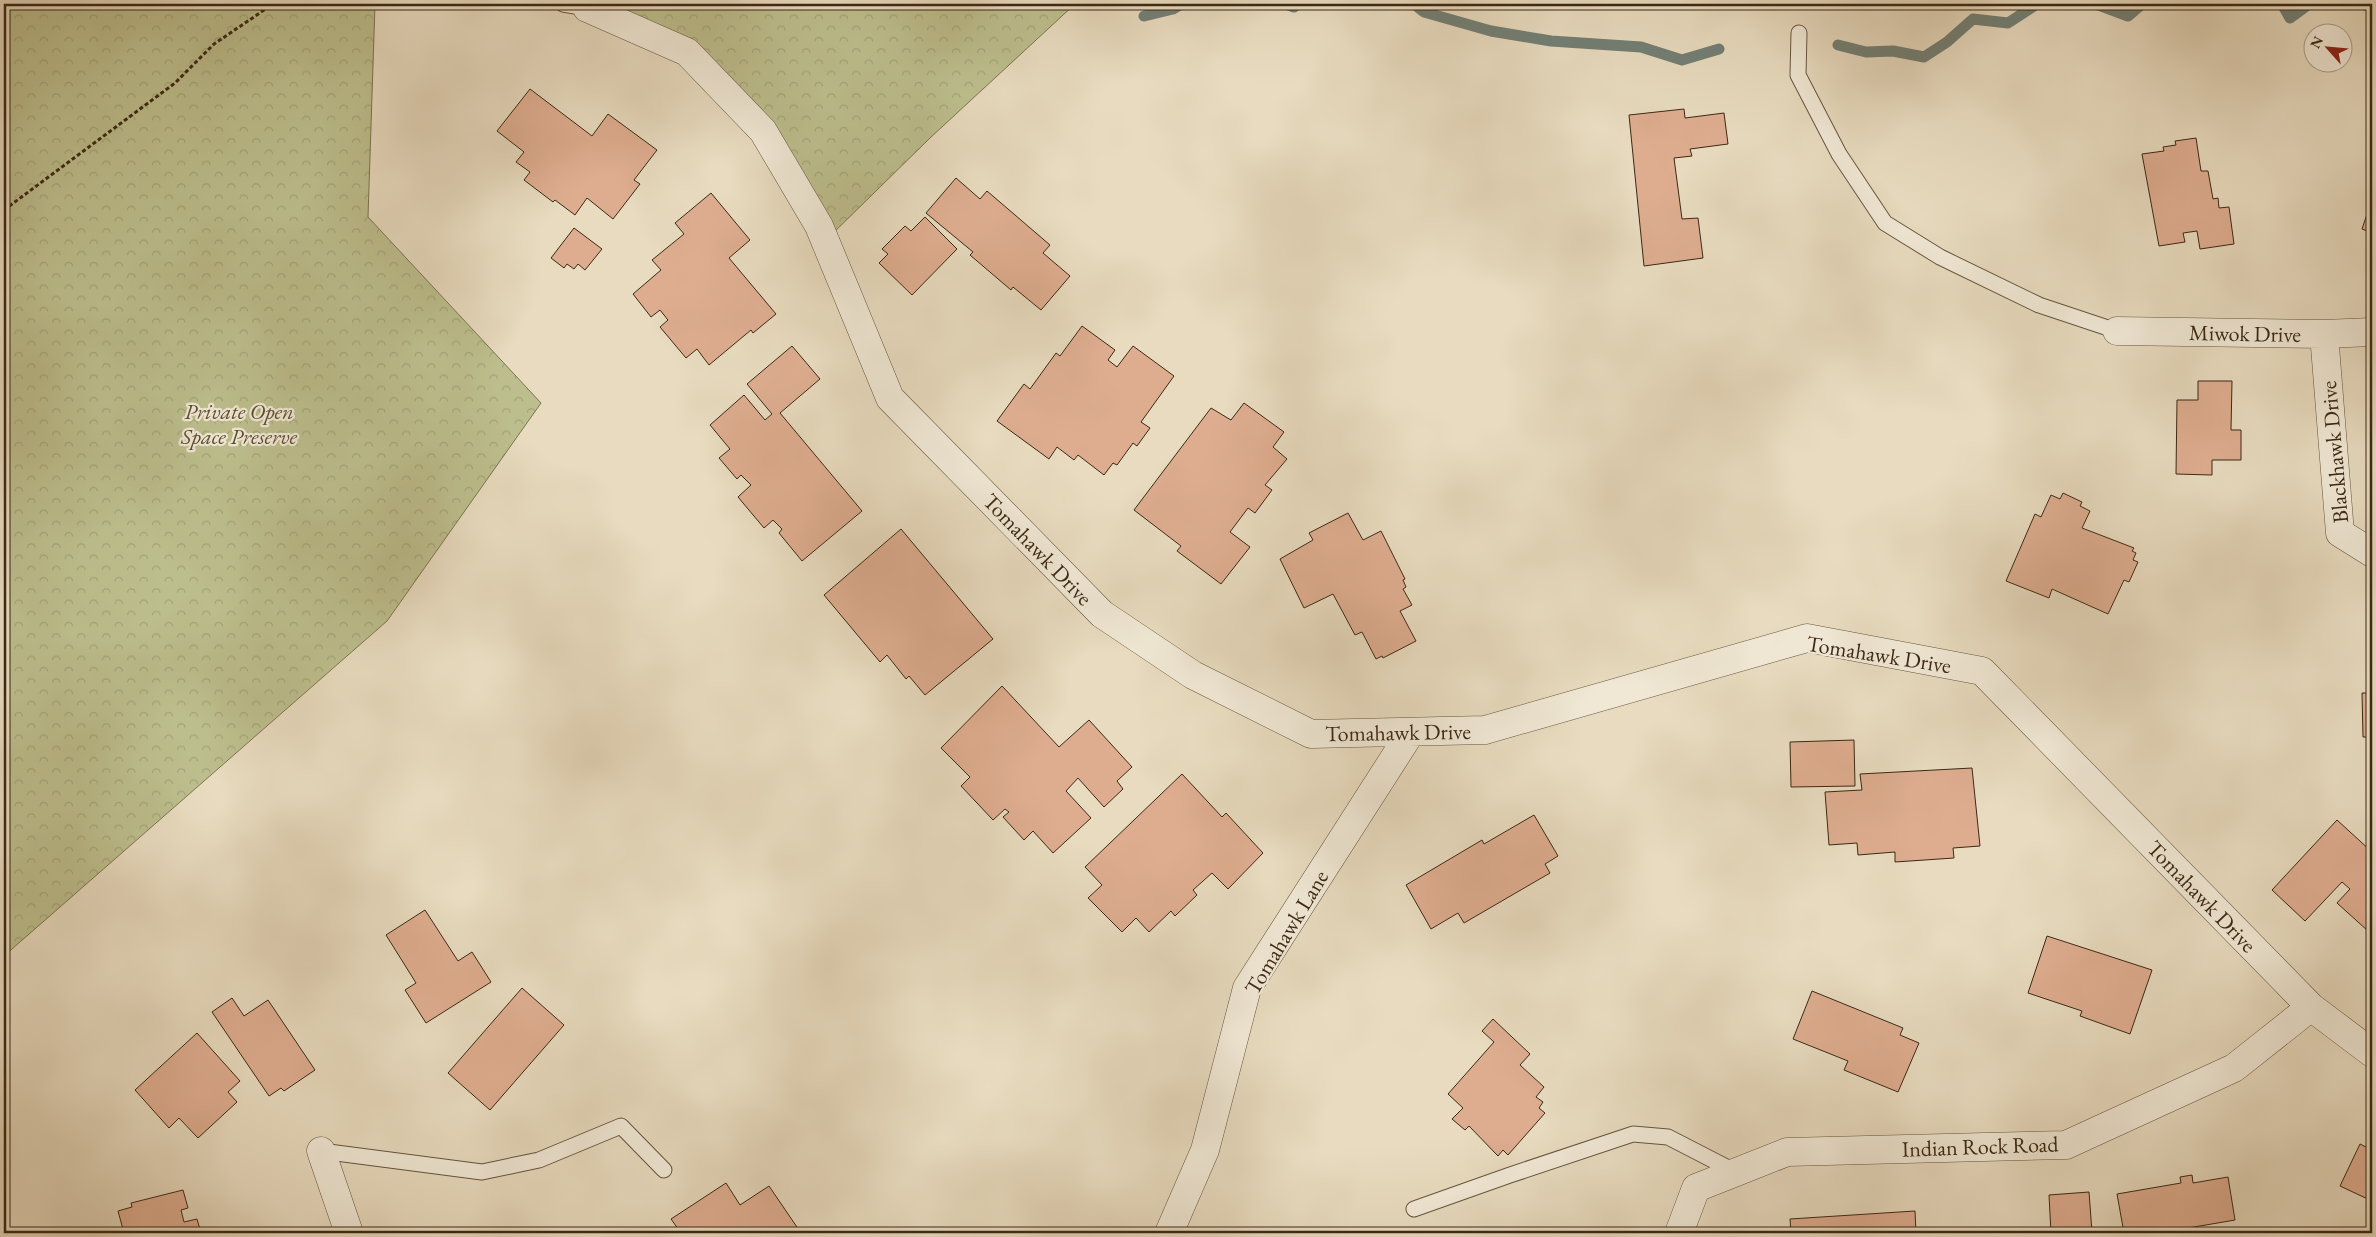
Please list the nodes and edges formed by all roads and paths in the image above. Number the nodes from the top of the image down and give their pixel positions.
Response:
1 (273, 4) edge
2 (575, 6) edge
3 (1799, 33) dead end
4 (4, 210) edge
5 (2117, 331) joint
6 (2372, 332) edge
7 (2324, 334) junction
8 (2372, 553) edge
9 (1411, 732) junction
10 (2311, 1007) junction
11 (2372, 1053) edge
12 (320, 1151) joint
13 (664, 1170) dead end
14 (1736, 1172) junction
15 (1414, 1209) dead end
16 (348, 1233) edge
17 (1169, 1233) edge
18 (1679, 1233) edge

1 - 4 path
2 - 9 street, Tomahawk Drive
3 - 5 lane
5 - 7 street, Miwok Drive
6 - 7 street, Miwok Drive
7 - 8 street, Blackhawk Drive
9 - 10 street, Tomahawk Drive
9 - 17 street, Tomahawk Lane
10 - 11 street, Tomahawk Drive
10 - 14 street, Indian Rock Road
12 - 13 lane
12 - 16 street
14 - 15 lane
14 - 18 street, Indian Rock Road

